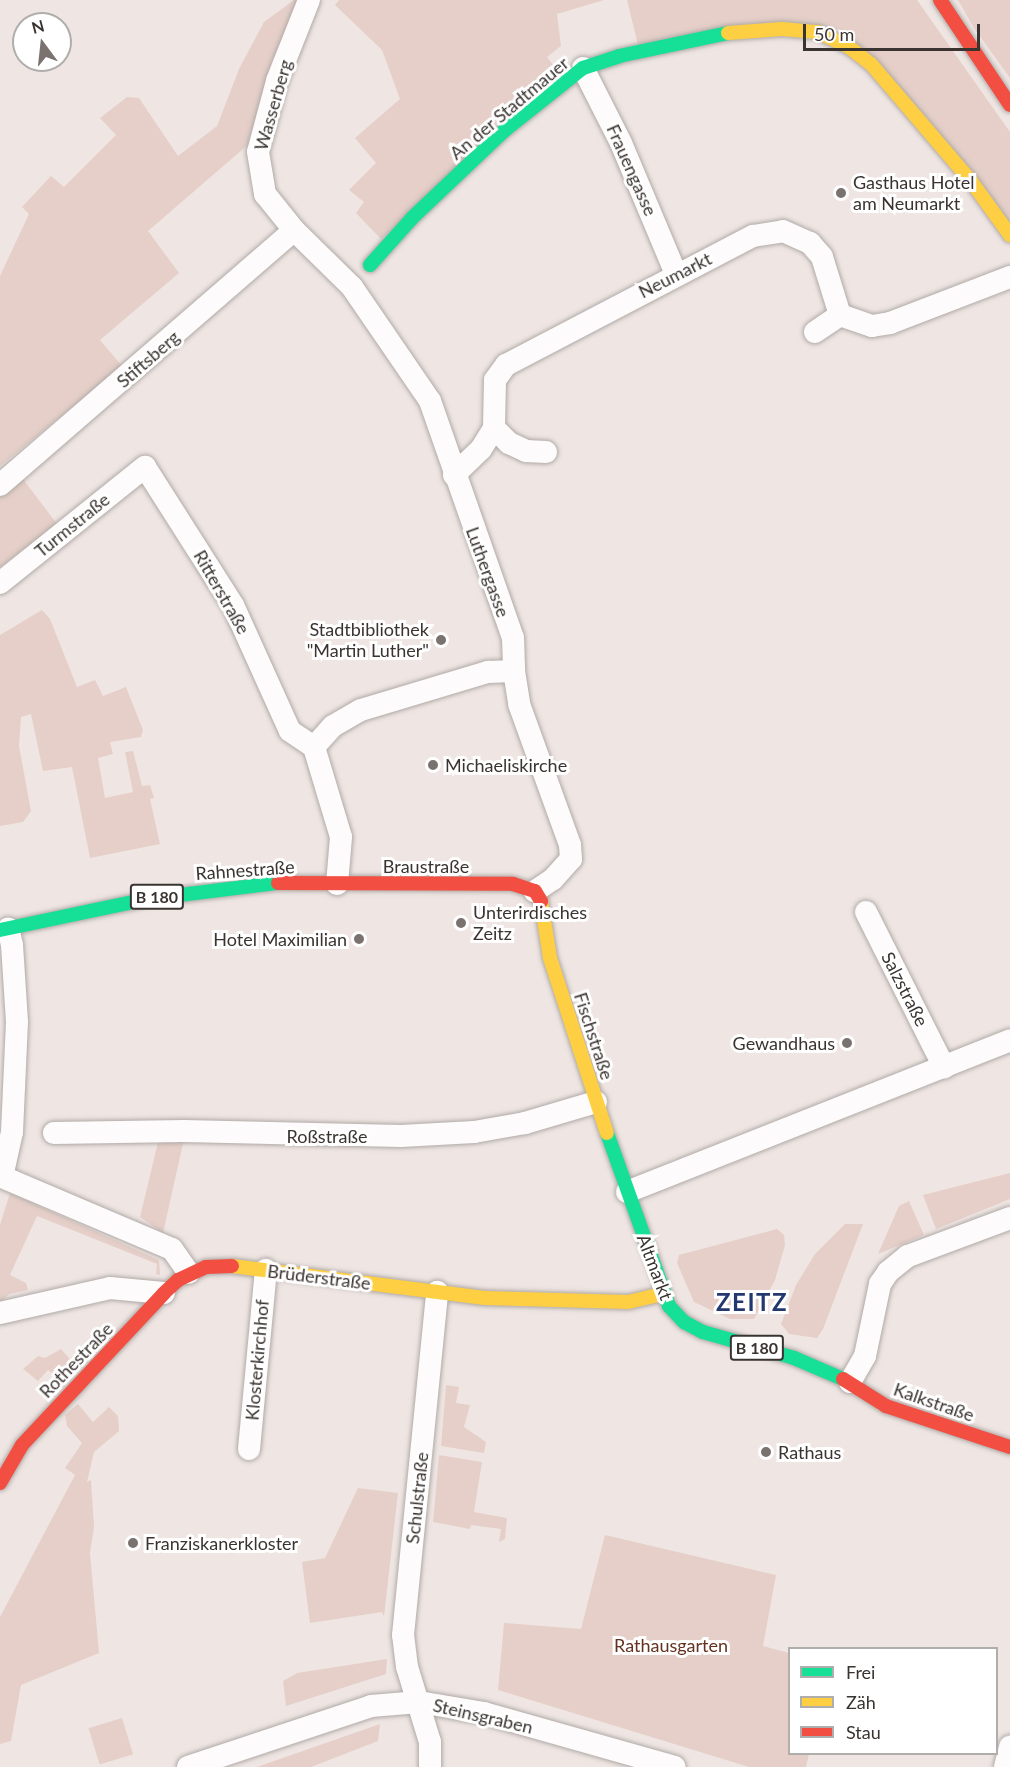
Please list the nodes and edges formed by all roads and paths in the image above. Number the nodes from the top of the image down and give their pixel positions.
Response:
1 (309, 0) edge
2 (940, 0) edge
3 (583, 68) junction
4 (1010, 105) edge
5 (294, 231) junction
6 (1010, 235) edge
7 (370, 265) dead end
8 (676, 274) junction
9 (1010, 277) edge
10 (840, 315) junction
11 (815, 332) dead end
12 (494, 428) junction
13 (546, 452) dead end
14 (145, 467) joint
15 (454, 475) junction
16 (0, 485) edge
17 (0, 583) edge
18 (514, 671) junction
19 (314, 747) junction
20 (327, 884) junction
21 (534, 891) junction
22 (866, 912) dead end
23 (4, 929) edge
24 (1010, 1040) edge
25 (944, 1067) junction
26 (596, 1102) junction
27 (54, 1134) dead end
28 (1, 1176) edge
29 (627, 1192) junction
30 (1010, 1218) edge
31 (266, 1270) junction
32 (189, 1273) junction
33 (437, 1292) junction
34 (164, 1293) junction
35 (665, 1300) junction
36 (5, 1312) edge
37 (850, 1382) junction
38 (1010, 1447) edge
39 (249, 1449) dead end
40 (0, 1482) edge
41 (419, 1702) junction
42 (1010, 1747) edge
43 (188, 1767) edge
44 (430, 1767) edge
45 (675, 1767) edge
46 (1005, 1767) edge

1 - 5 street, Wasserberg
2 - 4 street
3 - 6 street, An der Stadtmauer
3 - 7 street, An der Stadtmauer
3 - 8 street, Frauengasse
5 - 15 street, Wasserberg
5 - 16 street, Stiftsberg
8 - 10 street, Neumarkt
8 - 12 street, Neumarkt
9 - 10 street
10 - 11 street
12 - 13 street
12 - 15 street
14 - 17 street, Turmstraße
14 - 19 street, Ritterstraße
15 - 18 street, Luthergasse
18 - 19 street
18 - 21 street, Luthergasse
19 - 20 street
20 - 21 street, Braustraße / B 180
20 - 23 street, Rahnestraße / B 180
21 - 26 street, Fischstraße / B 180
22 - 25 street, Salzstraße
23 - 28 street
24 - 25 street
25 - 29 street
26 - 27 street, Roßstraße
26 - 29 street, Fischstraße / B 180
28 - 32 street
29 - 35 street, Altmarkt / B 180
30 - 37 street
31 - 32 street, Brüderstraße
31 - 33 street, Brüderstraße
31 - 39 street, Klosterkirchhof
32 - 34 street, Rothestraße
33 - 35 street, Brüderstraße
33 - 41 street, Schulstraße
34 - 36 street
34 - 40 street, Rothestraße
35 - 37 street, Altmarkt / B 180
37 - 38 street, Kalkstraße / B 180
41 - 43 street, Steinsgraben
41 - 44 street, Schulstraße
41 - 45 street, Steinsgraben
42 - 46 street

